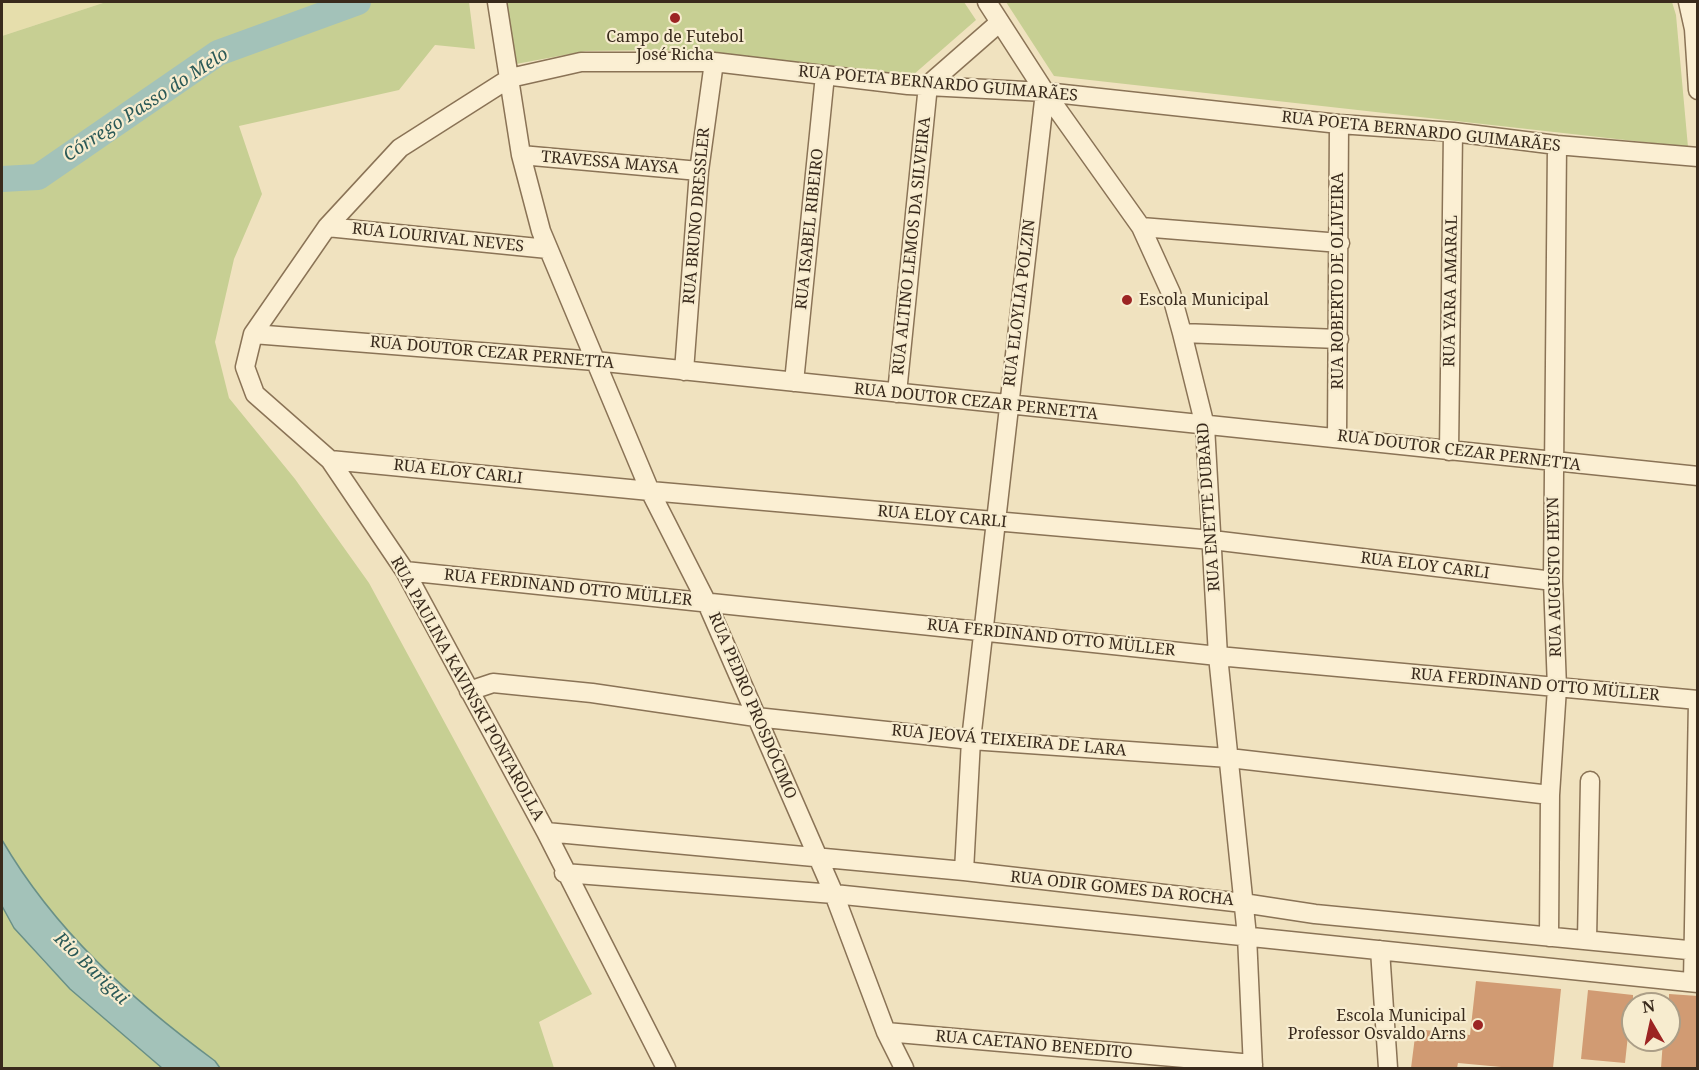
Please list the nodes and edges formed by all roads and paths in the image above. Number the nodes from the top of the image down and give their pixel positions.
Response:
1 (497, 2) edge
2 (987, 2) edge
3 (1688, 2) edge
4 (1000, 22) junction
5 (714, 62) junction
6 (825, 75) junction
7 (510, 78) junction
8 (928, 86) junction
9 (1698, 90) edge
10 (1045, 92) junction
11 (1339, 124) junction
12 (1453, 132) junction
13 (1557, 145) junction
14 (521, 155) junction
15 (1698, 157) edge
16 (699, 171) junction
17 (327, 227) junction
18 (1141, 227) junction
19 (1340, 243) junction
20 (548, 249) junction
21 (1182, 333) junction
22 (253, 334) junction
23 (1339, 339) junction
24 (595, 361) junction
25 (684, 371) junction
26 (794, 382) junction
27 (897, 393) junction
28 (1008, 405) junction
29 (1205, 426) junction
30 (1337, 437) junction
31 (1449, 451) junction
32 (330, 460) junction
33 (1554, 463) junction
34 (1698, 476) edge
35 (650, 491) junction
36 (995, 522) junction
37 (1212, 540) junction
38 (405, 572) junction
39 (1553, 580) junction
40 (706, 601) junction
41 (983, 631) junction
42 (1218, 656) junction
43 (1557, 688) junction
44 (469, 690) junction
45 (1698, 700) edge
46 (756, 717) junction
47 (971, 740) junction
48 (1229, 758) junction
49 (1590, 781) dead end
50 (1550, 795) junction
51 (546, 832) junction
52 (819, 859) junction
53 (964, 871) junction
54 (564, 873) junction
55 (834, 894) junction
56 (1244, 903) junction
57 (1247, 936) junction
58 (1549, 937) junction
59 (1587, 940) junction
60 (1380, 950) junction
61 (1696, 951) edge
62 (1696, 983) edge
63 (886, 1032) junction
64 (1253, 1066) edge
65 (666, 1068) edge
66 (904, 1068) edge
67 (1388, 1068) edge

1 - 7 street, RUA PEDRO PROSDÓCIMO
2 - 4 street, RUA ENETTE DUBARD
3 - 9 street
4 - 8 street
4 - 10 street, RUA ENETTE DUBARD
5 - 6 street, RUA POETA BERNARDO GUIMARÃES
5 - 7 street, RUA POETA BERNARDO GUIMARÃES
5 - 16 street, RUA BRUNO DRESSLER
6 - 8 street, RUA POETA BERNARDO GUIMARÃES
6 - 26 street, RUA ISABEL RIBEIRO
7 - 14 street, RUA PEDRO PROSDÓCIMO
7 - 17 street, RUA POETA BERNARDO GUIMARÃES
8 - 10 street, RUA POETA BERNARDO GUIMARÃES
8 - 27 street, RUA ALTINO LEMOS DA SILVEIRA
10 - 11 street, RUA POETA BERNARDO GUIMARÃES
10 - 18 street, RUA ENETTE DUBARD
10 - 28 street, RUA ELOYLIA POLZIN
11 - 12 street, RUA POETA BERNARDO GUIMARÃES
11 - 19 street, RUA ROBERTO DE OLIVEIRA
12 - 13 street, RUA POETA BERNARDO GUIMARÃES
12 - 31 street, RUA YARA AMARAL
13 - 15 street, RUA POETA BERNARDO GUIMARÃES
13 - 33 street, RUA AUGUSTO HEYN
14 - 16 street, TRAVESSA MAYSA
14 - 20 street, RUA PEDRO PROSDÓCIMO
16 - 25 street, RUA BRUNO DRESSLER
17 - 20 street, RUA LOURIVAL NEVES
17 - 22 street, RUA POETA BERNARDO GUIMARÃES
18 - 19 street
18 - 21 street, RUA ENETTE DUBARD
19 - 23 street, RUA ROBERTO DE OLIVEIRA
20 - 24 street, RUA PEDRO PROSDÓCIMO
21 - 23 street
21 - 29 street, RUA ENETTE DUBARD
22 - 24 street, RUA DOUTOR CEZAR PERNETTA
22 - 32 street, RUA PAULINA KAVINSKI PONTAROLLA
23 - 30 street, RUA ROBERTO DE OLIVEIRA
24 - 25 street, RUA DOUTOR CEZAR PERNETTA
24 - 35 street, RUA PEDRO PROSDÓCIMO
25 - 26 street, RUA DOUTOR CEZAR PERNETTA
26 - 27 street, RUA DOUTOR CEZAR PERNETTA
27 - 28 street, RUA DOUTOR CEZAR PERNETTA
28 - 29 street, RUA DOUTOR CEZAR PERNETTA
28 - 36 street, RUA ELOYLIA POLZIN
29 - 30 street, RUA DOUTOR CEZAR PERNETTA
29 - 37 street, RUA ENETTE DUBARD
30 - 31 street, RUA DOUTOR CEZAR PERNETTA
31 - 33 street, RUA DOUTOR CEZAR PERNETTA
32 - 35 street, RUA ELOY CARLI
32 - 38 street, RUA PAULINA KAVINSKI PONTAROLLA
33 - 34 street, RUA DOUTOR CEZAR PERNETTA
33 - 39 street, RUA AUGUSTO HEYN
35 - 36 street, RUA ELOY CARLI
35 - 40 street, RUA PEDRO PROSDÓCIMO
36 - 37 street, RUA ELOY CARLI
36 - 41 street, RUA ELOYLIA POLZIN
37 - 39 street, RUA ELOY CARLI
37 - 42 street, RUA ENETTE DUBARD
38 - 40 street, RUA FERDINAND OTTO MÜLLER
38 - 44 street, RUA PAULINA KAVINSKI PONTAROLLA
39 - 43 street, RUA AUGUSTO HEYN
40 - 41 street, RUA FERDINAND OTTO MÜLLER
40 - 46 street, RUA PEDRO PROSDÓCIMO
41 - 42 street, RUA FERDINAND OTTO MÜLLER
41 - 47 street, RUA ELOYLIA POLZIN
42 - 43 street, RUA FERDINAND OTTO MÜLLER
42 - 48 street, RUA ENETTE DUBARD
43 - 45 street, RUA FERDINAND OTTO MÜLLER
43 - 50 street, RUA AUGUSTO HEYN
44 - 46 street, RUA JEOVÁ TEIXEIRA DE LARA
44 - 51 street, RUA PAULINA KAVINSKI PONTAROLLA
45 - 61 street
46 - 47 street, RUA JEOVÁ TEIXEIRA DE LARA
46 - 52 street, RUA PEDRO PROSDÓCIMO
47 - 48 street, RUA JEOVÁ TEIXEIRA DE LARA
47 - 53 street, RUA ELOYLIA POLZIN
48 - 50 street, RUA JEOVÁ TEIXEIRA DE LARA
48 - 56 street, RUA ENETTE DUBARD
49 - 59 street
50 - 58 street, RUA AUGUSTO HEYN
51 - 52 street, RUA ODIR GOMES DA ROCHA
51 - 54 street, RUA PAULINA KAVINSKI PONTAROLLA
52 - 53 street, RUA ODIR GOMES DA ROCHA
52 - 55 street, RUA PEDRO PROSDÓCIMO
53 - 56 street, RUA ODIR GOMES DA ROCHA
54 - 55 street, RUA ODIR GOMES DA ROCHA
54 - 65 street, RUA PAULINA KAVINSKI PONTAROLLA
55 - 57 street, RUA ODIR GOMES DA ROCHA
55 - 63 street, RUA PEDRO PROSDÓCIMO
56 - 57 street, RUA ENETTE DUBARD
56 - 58 street, RUA ODIR GOMES DA ROCHA
57 - 60 street, RUA ODIR GOMES DA ROCHA
57 - 64 street, RUA ENETTE DUBARD
58 - 59 street, RUA ODIR GOMES DA ROCHA
59 - 61 street, RUA ODIR GOMES DA ROCHA
60 - 62 street, RUA ODIR GOMES DA ROCHA
60 - 67 street
61 - 62 street
63 - 64 street, RUA CAETANO BENEDITO
63 - 66 street, RUA PEDRO PROSDÓCIMO

